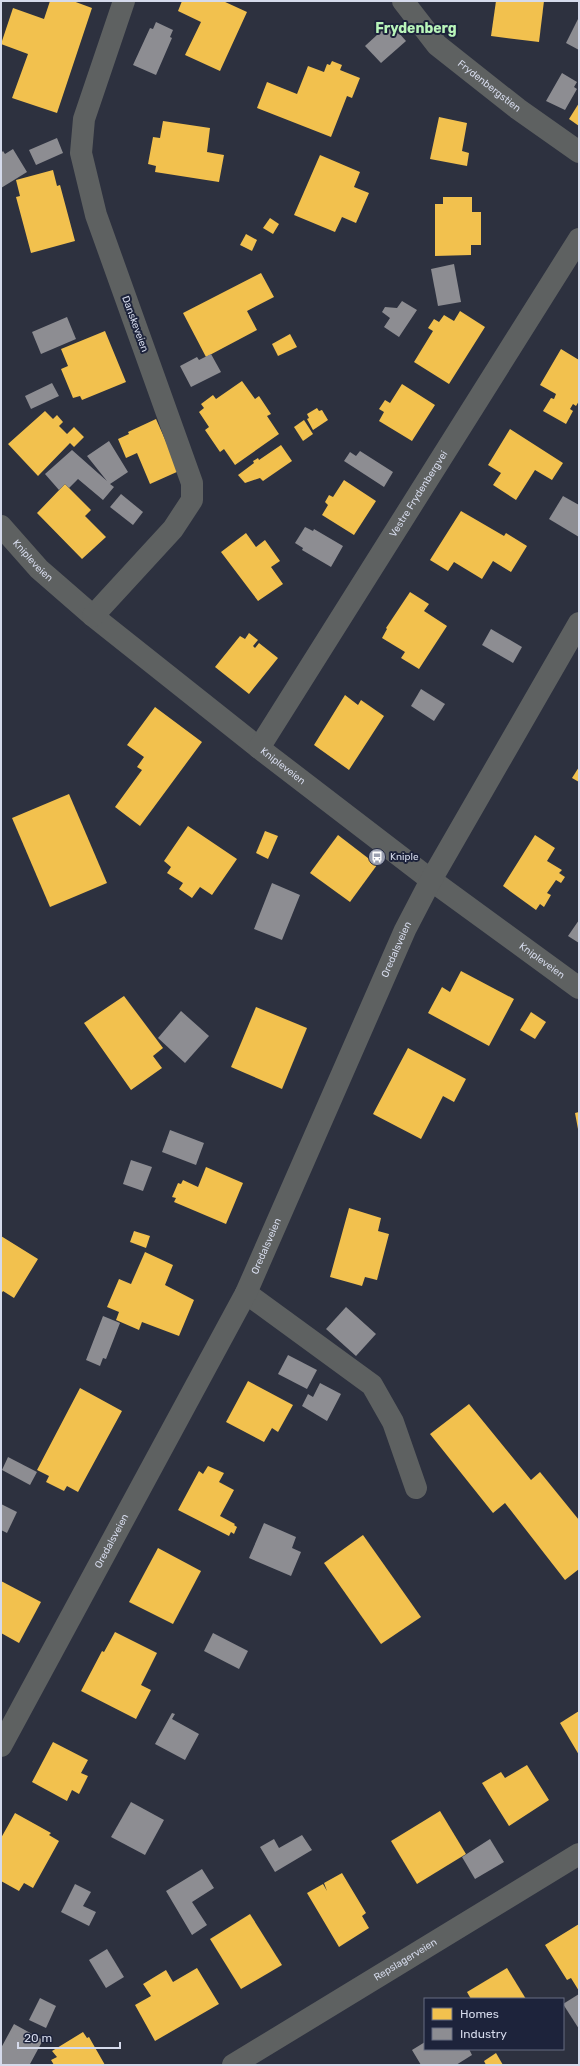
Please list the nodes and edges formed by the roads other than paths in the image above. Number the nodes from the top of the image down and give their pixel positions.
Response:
1 (124, 1) edge
2 (408, 4) edge
3 (579, 152) edge
4 (579, 239) edge
5 (1, 526) edge
6 (93, 616) junction
7 (579, 623) edge
8 (259, 748) junction
9 (431, 880) junction
10 (579, 988) edge
11 (246, 1293) junction
12 (416, 1488) dead end
13 (1, 1746) edge
14 (579, 1854) edge
15 (233, 2065) edge

1 - 6 street, Danskeveien
2 - 3 street, Frydenbergstien
4 - 8 street, Vestre Frydenbergvei
5 - 6 street, Knipleveien
6 - 8 street, Knipleveien
7 - 9 street, Oredalsveien
8 - 9 street, Knipleveien
9 - 10 street, Knipleveien
9 - 11 street, Oredalsveien
11 - 12 street
11 - 13 street, Oredalsveien
14 - 15 street, Repslagerveien

